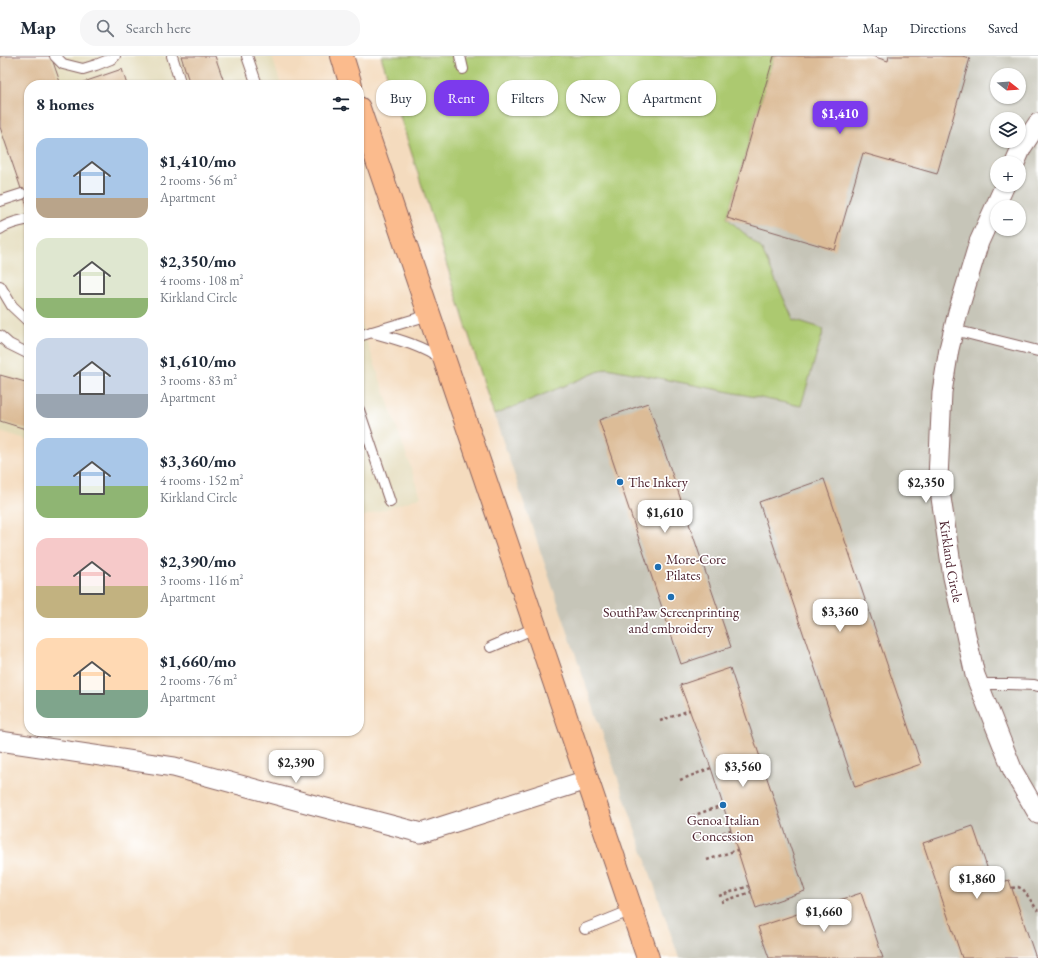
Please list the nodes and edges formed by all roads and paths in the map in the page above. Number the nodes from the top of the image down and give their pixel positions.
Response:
1 (55, 56) edge
2 (115, 56) edge
3 (172, 56) edge
4 (247, 56) edge
5 (342, 56) edge
6 (460, 56) edge
7 (463, 69) dead end
8 (181, 80) edge
9 (255, 80) edge
10 (349, 80) edge
11 (364, 123) edge
12 (1038, 123) edge
13 (1018, 156) edge
14 (1002, 192) edge
15 (22, 194) dead end
16 (0, 201) edge
17 (24, 220) edge
18 (0, 229) edge
19 (0, 286) edge
20 (429, 314) junction
21 (24, 317) edge
22 (954, 330) junction
23 (371, 332) junction
24 (364, 334) edge
25 (0, 336) edge
26 (1038, 351) edge
27 (24, 352) edge
28 (446, 363) junction
29 (364, 425) edge
30 (390, 502) dead end
31 (535, 628) junction
32 (491, 647) dead end
33 (978, 684) junction
34 (1038, 686) edge
35 (690, 710) dead end
36 (660, 721) dead end
37 (0, 741) edge
38 (711, 768) dead end
39 (587, 780) junction
40 (680, 780) dead end
41 (723, 804) dead end
42 (1038, 814) edge
43 (692, 816) dead end
44 (731, 830) dead end
45 (700, 840) dead end
46 (738, 850) dead end
47 (707, 860) dead end
48 (748, 886) dead end
49 (1012, 888) dead end
50 (750, 892) dead end
51 (719, 896) dead end
52 (721, 902) dead end
53 (632, 910) junction
54 (1038, 910) edge
55 (585, 928) dead end
56 (648, 958) edge

1 - 2 lane
3 - 8 lane
4 - 9 lane
5 - 10 main road
6 - 7 lane
11 - 20 main road
12 - 13 street
14 - 22 street, Kirkland Circle
15 - 16 lane
17 - 18 lane
19 - 21 lane
20 - 23 lane
20 - 28 main road
22 - 26 lane
22 - 33 street, Kirkland Circle
23 - 24 lane
23 - 28 lane
25 - 27 lane
28 - 31 main road
29 - 30 lane
31 - 32 lane
31 - 39 main road
33 - 34 lane
33 - 42 street, Kirkland Circle
35 - 36 path
37 - 39 street
38 - 40 path
39 - 53 main road
41 - 43 path
44 - 45 path
46 - 47 path
48 - 51 path
49 - 54 path
50 - 52 path
53 - 55 lane
53 - 56 main road

